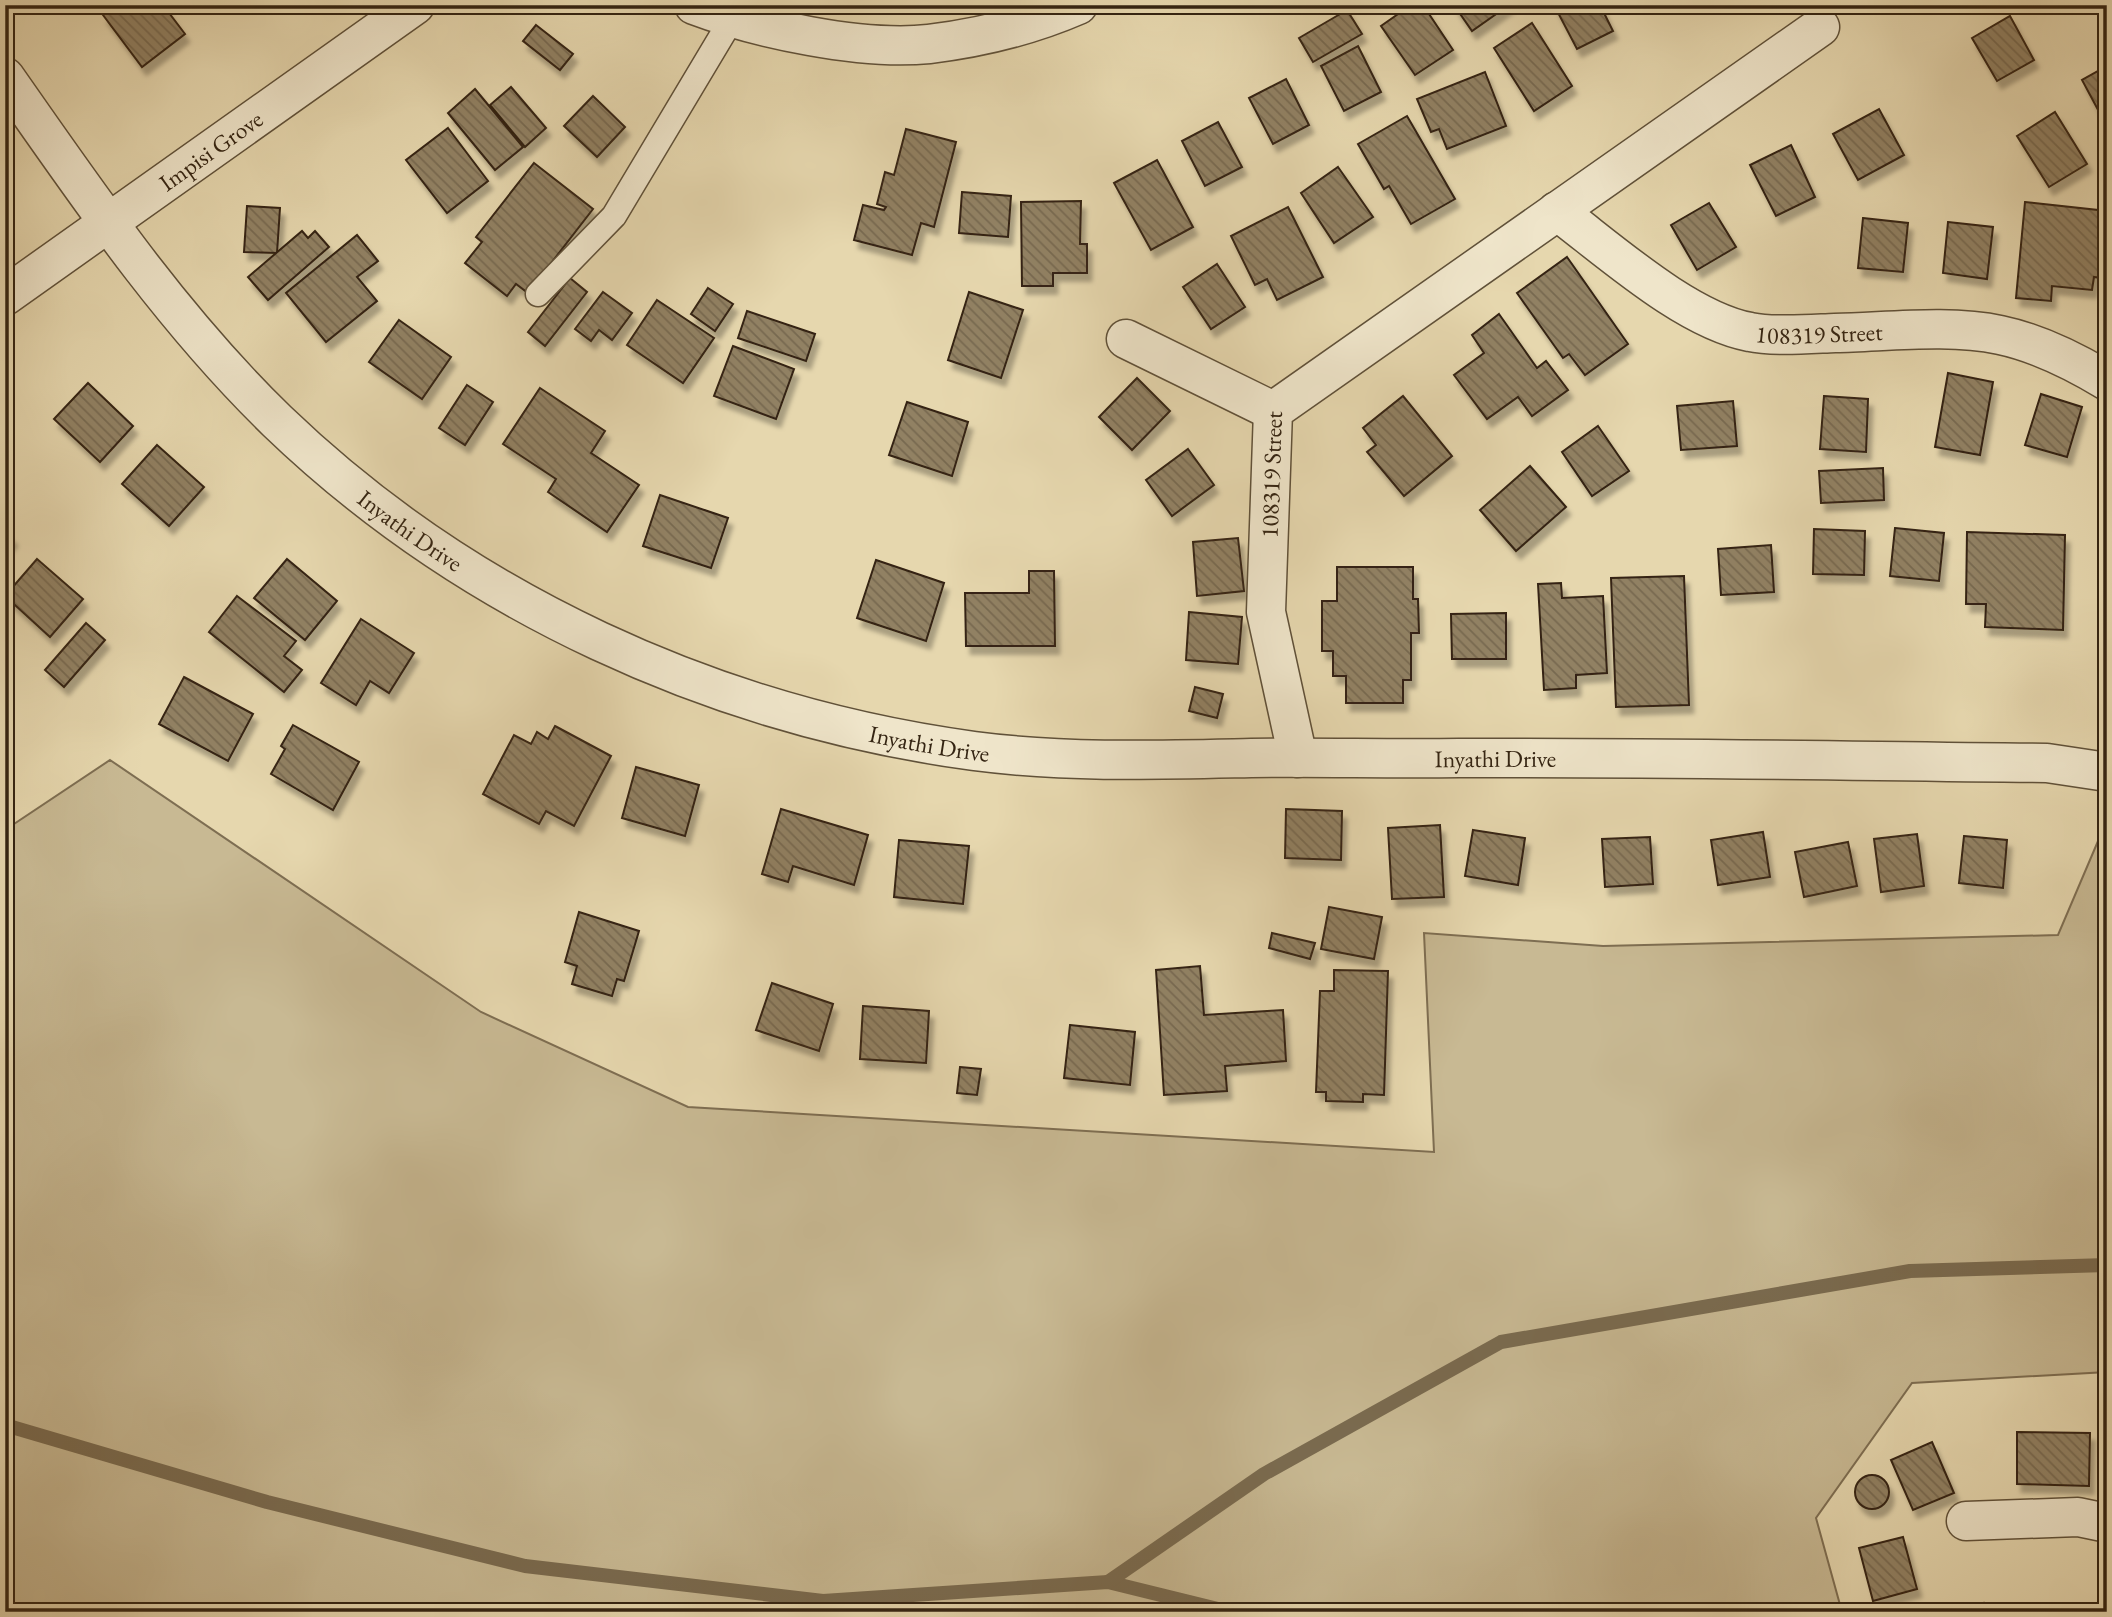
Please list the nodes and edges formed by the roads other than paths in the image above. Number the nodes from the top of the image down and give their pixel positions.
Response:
1 (415, 5) edge
2 (694, 5) edge
3 (1078, 5) edge
4 (733, 17) junction
5 (1820, 27) dead end
6 (5, 77) edge
7 (1558, 211) junction
8 (109, 224) junction
9 (538, 293) dead end
10 (5, 296) edge
11 (1126, 339) dead end
12 (2107, 381) edge
13 (1273, 411) junction
14 (1298, 758) junction
15 (2107, 772) edge
16 (1966, 1521) dead end
17 (2107, 1523) edge

1 - 8 street, Impisi Grove
2 - 4 street
3 - 4 street
4 - 9 lane
5 - 7 street, 108319 Street
6 - 8 street, Inyathi Drive
7 - 12 street, 108319 Street
7 - 13 street, 108319 Street
8 - 10 street, Impisi Grove
8 - 14 street, Inyathi Drive
11 - 13 street
13 - 14 street, 108319 Street
14 - 15 street, Inyathi Drive
16 - 17 street

